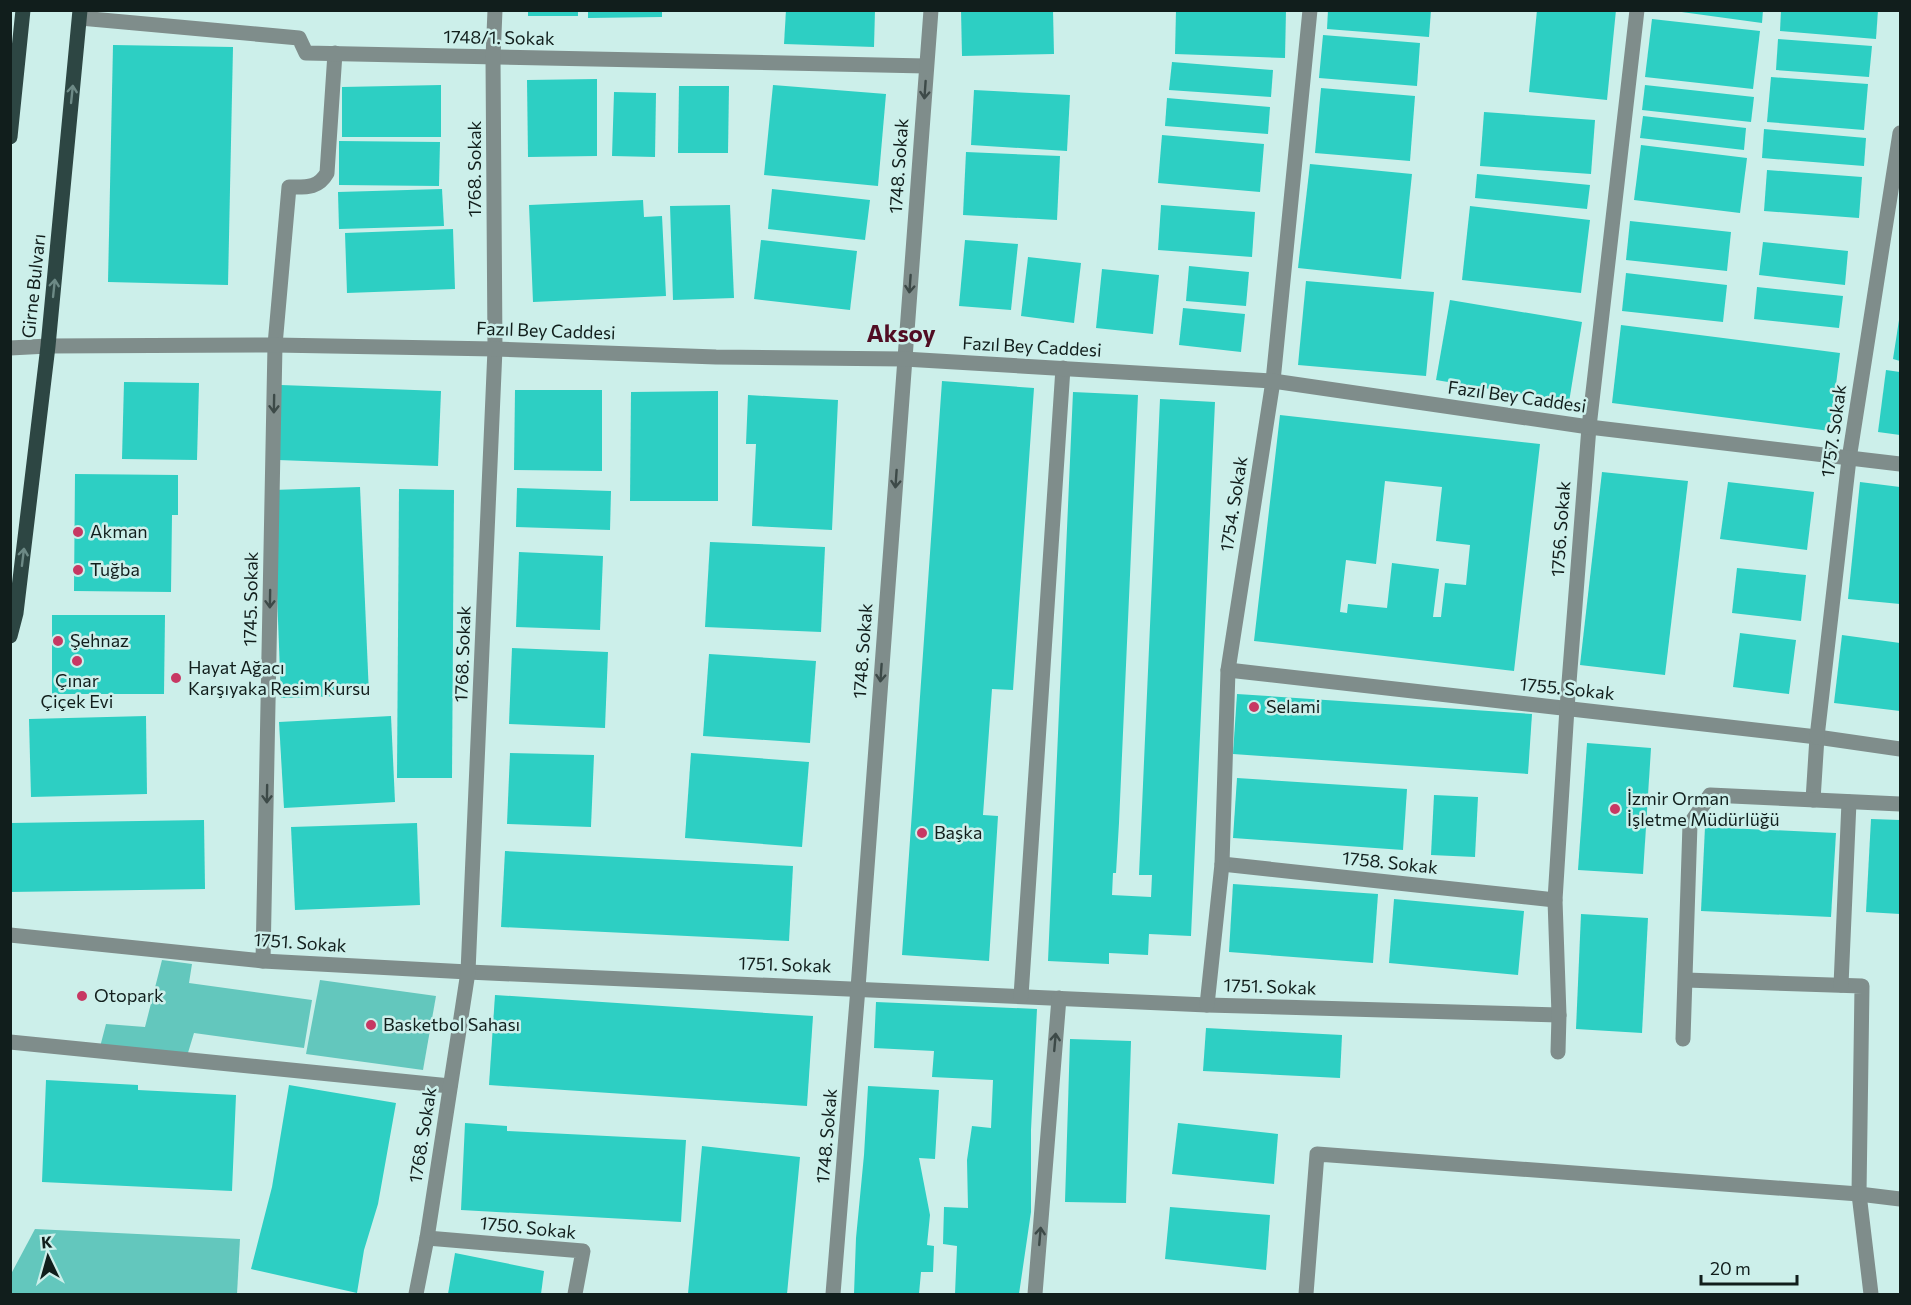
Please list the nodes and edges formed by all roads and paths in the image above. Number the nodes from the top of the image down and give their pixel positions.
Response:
1 (23, 10) edge
2 (495, 10) edge
3 (931, 10) edge
4 (1310, 10) edge
5 (1637, 10) edge
6 (80, 14) edge
7 (335, 53) junction
8 (494, 58) junction
9 (927, 66) junction
10 (1900, 133) edge
11 (10, 137) edge
12 (275, 345) junction
13 (48, 346) junction
14 (10, 348) edge
15 (495, 349) junction
16 (904, 359) junction
17 (1063, 368) junction
18 (1274, 381) junction
19 (1588, 427) junction
20 (1848, 459) junction
21 (1900, 464) edge
22 (10, 636) edge
23 (1228, 670) junction
24 (1567, 708) junction
25 (1817, 737) junction
26 (1900, 749) edge
27 (1813, 800) junction
28 (1849, 802) junction
29 (1900, 804) edge
30 (1222, 864) junction
31 (1555, 900) junction
32 (10, 935) edge
33 (263, 961) junction
34 (468, 972) junction
35 (1686, 981) junction
36 (1841, 985) junction
37 (858, 988) junction
38 (1021, 996) junction
39 (1059, 998) junction
40 (1207, 1005) junction
41 (1559, 1015) junction
42 (1683, 1039) dead end
43 (10, 1042) edge
44 (1558, 1052) dead end
45 (450, 1086) junction
46 (1859, 1194) junction
47 (1900, 1199) edge
48 (427, 1238) junction
49 (416, 1294) edge
50 (575, 1294) edge
51 (833, 1294) edge
52 (1035, 1294) edge
53 (1306, 1294) edge
54 (1871, 1294) edge

1 - 11 main road
2 - 8 street, 1768. Sokak
3 - 9 street, 1748. Sokak
4 - 18 street, 1754. Sokak
5 - 19 street, 1756. Sokak
6 - 7 street, 1748/1. Sokak
13 -> 6 main road, Girne Bulvarı
7 - 8 street, 1748/1. Sokak
7 - 12 street, 1745. Sokak
8 - 9 street, 1748/1. Sokak
8 - 15 street, 1768. Sokak
9 -> 16 street, 1748. Sokak
10 - 20 street, 1757. Sokak
12 - 13 street, Fazıl Bey Caddesi
12 - 15 street, Fazıl Bey Caddesi
12 -> 33 street, 1745. Sokak
13 - 14 street, Fazıl Bey Caddesi
22 -> 13 main road, Girne Bulvarı
15 - 16 street, Fazıl Bey Caddesi
15 - 34 street, 1768. Sokak
16 - 17 street, Fazıl Bey Caddesi
16 -> 37 street, 1748. Sokak
17 - 18 street, Fazıl Bey Caddesi
17 - 38 street
18 - 19 street, Fazıl Bey Caddesi
18 - 23 street, 1754. Sokak
19 - 20 street, Fazıl Bey Caddesi
19 - 24 street, 1756. Sokak
20 - 21 street, Fazıl Bey Caddesi
20 - 25 street, 1757. Sokak
23 - 24 street, 1755. Sokak
23 - 30 street, 1754. Sokak
24 - 25 street, 1755. Sokak
24 - 31 street, 1756. Sokak
25 - 26 street, 1755. Sokak
25 - 27 street, 1757. Sokak
27 - 28 street
27 - 35 street
28 - 29 street
28 - 36 street
30 - 31 street, 1758. Sokak
30 - 40 street, 1754. Sokak
31 - 41 street, 1756. Sokak
32 - 33 street, 1751. Sokak
33 - 34 street, 1751. Sokak
34 - 37 street, 1751. Sokak
34 - 45 street, 1768. Sokak
35 - 36 street
35 - 42 street
36 - 46 street
37 - 38 street, 1751. Sokak
37 - 51 street, 1748. Sokak
38 - 39 street, 1751. Sokak
39 - 40 street, 1751. Sokak
52 -> 39 street
40 - 41 street, 1751. Sokak
41 - 44 street, 1756. Sokak
43 - 45 street
45 - 48 street, 1768. Sokak
46 - 47 street
46 - 53 street
46 - 54 street
48 - 49 street, 1768. Sokak
48 - 50 street, 1750. Sokak

